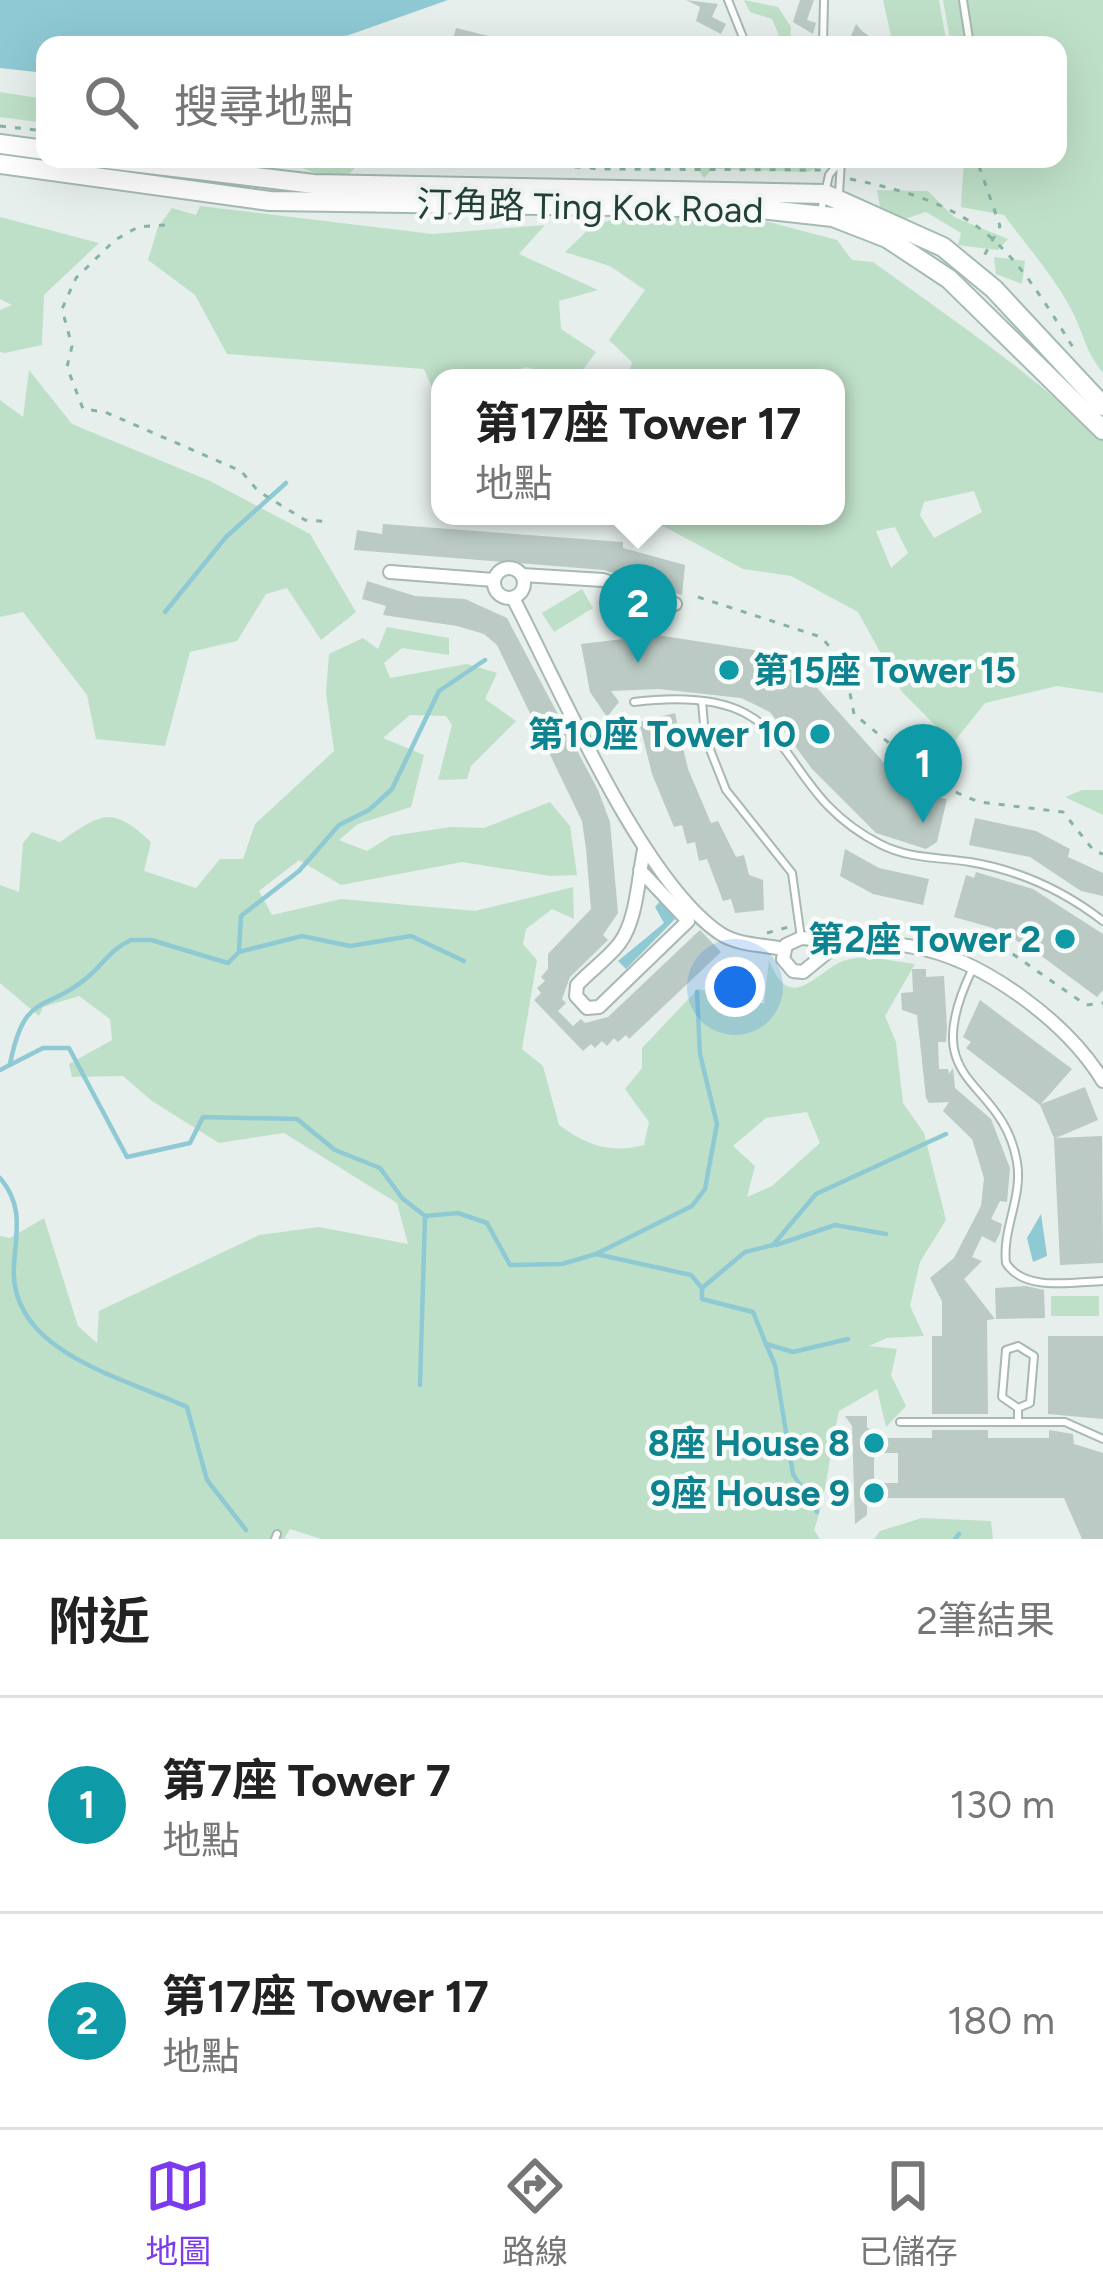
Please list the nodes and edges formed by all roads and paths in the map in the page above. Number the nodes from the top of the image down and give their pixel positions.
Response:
1 (728, 0) edge
2 (824, 0) edge
3 (963, 0) edge
4 (742, 36) edge
5 (823, 36) edge
6 (969, 36) edge
7 (0, 126) edge
8 (36, 130) edge
9 (0, 144) edge
10 (36, 149) edge
11 (0, 164) edge
12 (181, 168) edge
13 (589, 168) edge
14 (668, 168) edge
15 (802, 168) edge
16 (839, 168) edge
17 (842, 168) edge
18 (980, 168) edge
19 (843, 178) junction
20 (829, 200) junction
21 (165, 225) dead end
22 (996, 239) junction
23 (983, 256) dead end
24 (1079, 358) dead end
25 (1103, 406) edge
26 (1103, 430) edge
27 (331, 522) dead end
28 (390, 572) dead end
29 (522, 575) junction
30 (494, 580) junction
31 (698, 597) dead end
32 (513, 598) junction
33 (675, 604) dead end
34 (702, 701) junction
35 (634, 702) dead end
36 (644, 850) junction
37 (1103, 854) edge
38 (640, 870) junction
39 (1103, 921) edge
40 (801, 938) junction
41 (841, 941) junction
42 (784, 949) junction
43 (972, 970) junction
44 (1103, 1081) edge
45 (1103, 1281) edge
46 (1018, 1408) junction
47 (900, 1422) dead end
48 (1018, 1422) junction
49 (1103, 1439) edge

1 - 4 lane
2 - 5 lane
3 - 6 lane
7 - 8 path
9 - 10 main road
11 - 20 main road, 汀角路 Ting Kok Road
12 - 20 main road, 汀角路 Ting Kok Road
13 - 14 path
15 - 20 path
16 - 20 lane
17 - 19 lane
18 - 22 path
19 - 20 lane
19 - 22 path
20 - 25 main road, 汀角路 Ting Kok Road
20 - 26 main road, 汀角路 Ting Kok Road
21 - 27 path
22 - 23 path
22 - 24 path
28 - 30 street
29 - 30 street
29 - 32 street
29 - 33 street
30 - 32 street
31 - 37 path
32 - 36 street
34 - 35 lane
34 - 39 lane
34 - 40 lane
36 - 38 street
36 - 42 street
38 - 38 street
40 - 41 street
40 - 42 street
41 - 42 street
41 - 43 street
43 - 44 street
43 - 45 lane
46 - 46 lane
46 - 48 lane
47 - 48 lane
48 - 49 lane

